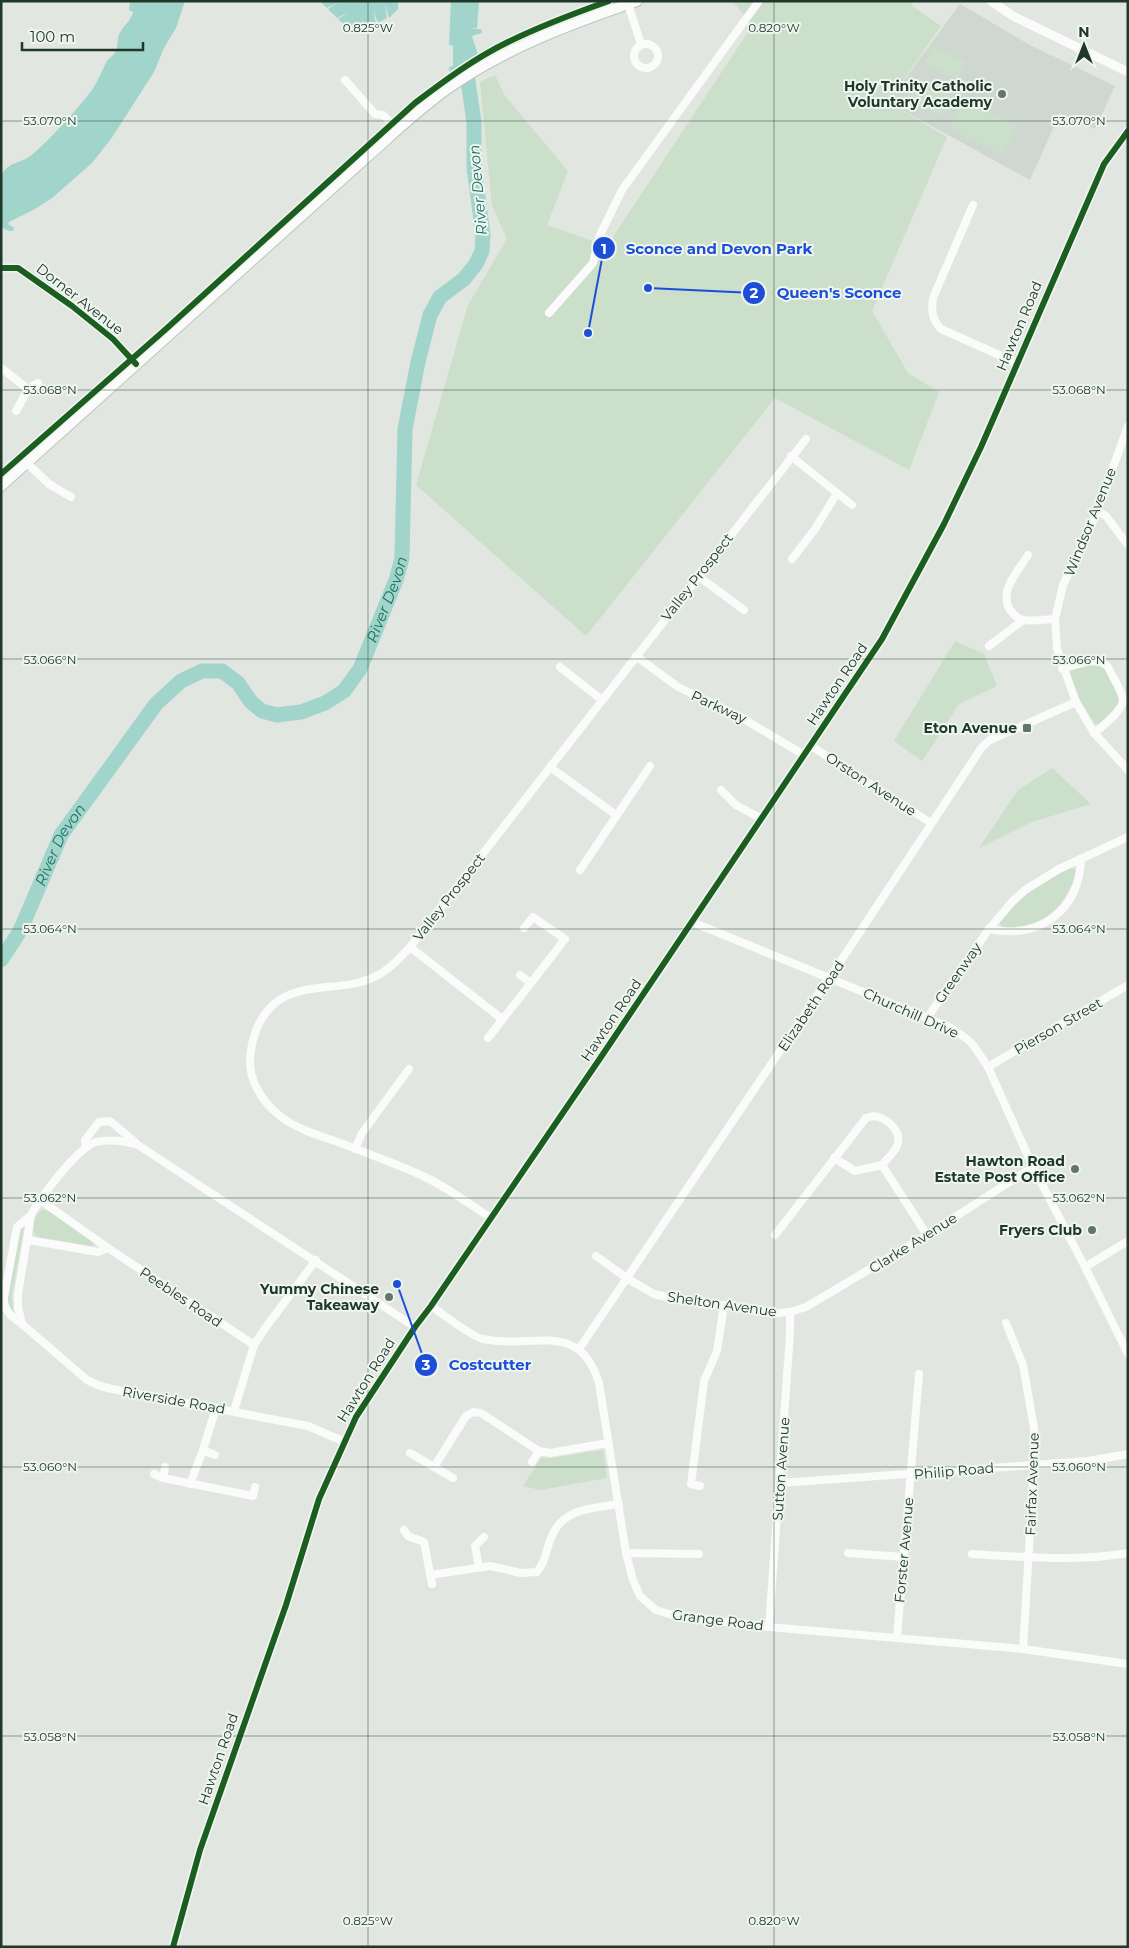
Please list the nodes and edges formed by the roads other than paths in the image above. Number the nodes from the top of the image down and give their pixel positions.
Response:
1 (759, 1) edge
2 (991, 1) edge
3 (632, 3) edge
4 (641, 44) dead end
5 (1128, 72) edge
6 (345, 80) dead end
7 (398, 130) junction
8 (1128, 131) edge
9 (974, 205) dead end
10 (968, 216) junction
11 (978, 221) dead end
12 (1, 268) edge
13 (549, 313) dead end
14 (1017, 363) junction
15 (136, 365) junction
16 (1, 368) edge
17 (38, 383) dead end
18 (28, 389) junction
19 (16, 411) dead end
20 (1128, 426) edge
21 (806, 439) dead end
22 (791, 456) junction
23 (27, 462) junction
24 (1, 486) edge
25 (837, 493) junction
26 (71, 497) dead end
27 (852, 505) dead end
28 (1097, 511) junction
29 (1128, 545) edge
30 (1028, 555) dead end
31 (792, 559) dead end
32 (698, 576) junction
33 (744, 610) dead end
34 (1055, 619) junction
35 (1023, 620) junction
36 (989, 646) dead end
37 (636, 656) junction
38 (560, 668) dead end
39 (1062, 669) junction
40 (602, 700) junction
41 (1076, 702) junction
42 (1094, 733) junction
43 (811, 746) junction
44 (804, 755) junction
45 (650, 766) dead end
46 (550, 767) junction
47 (1128, 770) edge
48 (721, 790) dead end
49 (616, 815) junction
50 (762, 818) junction
51 (931, 823) junction
52 (1128, 836) edge
53 (1081, 859) junction
54 (580, 870) dead end
55 (692, 922) junction
56 (524, 928) dead end
57 (989, 929) junction
58 (410, 947) junction
59 (520, 975) dead end
60 (829, 977) junction
61 (531, 983) junction
62 (1128, 985) edge
63 (927, 1018) junction
64 (502, 1019) junction
65 (488, 1038) dead end
66 (988, 1067) junction
67 (409, 1068) dead end
68 (138, 1145) junction
69 (86, 1147) junction
70 (354, 1149) junction
71 (834, 1158) junction
72 (882, 1166) junction
73 (1032, 1167) junction
74 (40, 1200) junction
75 (31, 1215) junction
76 (491, 1218) junction
77 (775, 1235) dead end
78 (927, 1235) junction
79 (28, 1240) junction
80 (1128, 1241) edge
81 (108, 1248) junction
82 (596, 1256) dead end
83 (316, 1260) junction
84 (1085, 1267) junction
85 (628, 1279) junction
86 (724, 1305) junction
87 (431, 1306) junction
88 (790, 1312) junction
89 (1006, 1323) dead end
90 (22, 1324) junction
91 (415, 1327) junction
92 (254, 1345) junction
93 (579, 1349) junction
94 (1128, 1354) edge
95 (919, 1374) dead end
96 (216, 1408) junction
97 (234, 1411) junction
98 (344, 1442) junction
99 (608, 1443) junction
100 (203, 1450) junction
101 (539, 1451) junction
102 (410, 1453) dead end
103 (1128, 1454) edge
104 (215, 1455) dead end
105 (532, 1462) dead end
106 (1034, 1465) junction
107 (165, 1467) dead end
108 (434, 1468) junction
109 (154, 1474) dead end
110 (910, 1475) junction
111 (163, 1478) junction
112 (453, 1478) dead end
113 (681, 1483) dead end
114 (780, 1483) junction
115 (190, 1484) junction
116 (690, 1484) junction
117 (700, 1486) dead end
118 (255, 1487) dead end
119 (619, 1504) junction
120 (405, 1536) dead end
121 (472, 1536) dead end
122 (484, 1537) dead end
123 (474, 1546) junction
124 (852, 1551) dead end
125 (1128, 1552) edge
126 (626, 1554) junction
127 (699, 1554) dead end
128 (972, 1554) dead end
129 (904, 1557) junction
130 (1028, 1558) junction
131 (479, 1568) junction
132 (537, 1572) junction
133 (430, 1575) junction
134 (542, 1579) dead end
135 (432, 1584) dead end
136 (769, 1627) junction
137 (897, 1637) junction
138 (1023, 1648) junction
139 (1128, 1664) edge
140 (173, 1947) edge

1 - 13 street
2 - 5 street
3 - 4 street
3 - 7 main road
6 - 7 street
7 - 15 main road
8 - 14 street, Hawton Road
9 - 10 street
10 - 11 street
10 - 14 street
12 - 15 street, Dorner Avenue
14 - 43 street, Hawton Road
15 - 23 main road
16 - 18 street
17 - 18 street
18 - 19 street
20 - 28 street, Windsor Avenue
21 - 22 street, Valley Prospect
22 - 25 street
22 - 32 street, Valley Prospect
23 - 24 main road
23 - 26 street
25 - 27 street
25 - 31 street
28 - 29 street
28 - 34 street, Windsor Avenue
30 - 35 street
32 - 33 street
32 - 37 street, Valley Prospect
34 - 35 street
34 - 39 street
35 - 36 street
37 - 40 street, Valley Prospect
37 - 44 street, Parkway
38 - 40 street
39 - 41 street
39 - 42 street
40 - 46 street, Valley Prospect
41 - 42 street
41 - 51 street, Elizabeth Road
42 - 47 street
43 - 44 street, Hawton Road
43 - 51 street, Orston Avenue
44 - 50 street, Hawton Road
45 - 49 street
46 - 49 street
46 - 58 street, Valley Prospect
48 - 50 street
49 - 54 street
50 - 55 street, Hawton Road
51 - 60 street, Elizabeth Road
52 - 53 street, Greenway
53 - 57 street, Greenway
53 - 57 street, Greenway
55 - 60 street, Churchill Drive
55 - 76 street, Hawton Road
56 - 61 street
57 - 63 street, Greenway
58 - 64 street
58 - 70 street, Valley Prospect
59 - 61 street
60 - 63 street, Churchill Drive
60 - 85 street, Elizabeth Road
61 - 64 street
62 - 66 street, Pierson Street
63 - 66 street, Churchill Drive
64 - 65 street
66 - 73 street, Churchill Drive
67 - 70 street
68 - 69 street, Riverside Road
68 - 69 street, Riverside Road
68 - 83 street, Riverside Road
69 - 74 street, Riverside Road
70 - 76 street, Valley Prospect
71 - 72 street
71 - 72 street
71 - 77 street
72 - 78 street
73 - 78 street, Clarke Avenue
73 - 84 street, Churchill Drive
74 - 75 street, Riverside Road
74 - 81 street, Peebles Road
75 - 79 street, Riverside Road
75 - 90 street, Riverside Road
76 - 87 street, Hawton Road
78 - 88 street, Clarke Avenue
79 - 81 street
79 - 90 street, Riverside Road
80 - 84 street
81 - 92 street, Peebles Road
82 - 85 street, Shelton Avenue
83 - 91 street, Riverside Road
83 - 92 street
84 - 94 street, Churchill Drive
85 - 86 street, Shelton Avenue
85 - 93 street, Elizabeth Road
86 - 88 street, Shelton Avenue
86 - 116 street
87 - 91 street, Hawton Road
87 - 93 street, Grange Road
88 - 114 street, Sutton Avenue
89 - 106 street, Fairfax Avenue
90 - 96 street, Riverside Road
91 - 98 street, Hawton Road
92 - 97 street
93 - 99 street, Grange Road
95 - 110 street, Forster Avenue
96 - 97 street, Riverside Road
96 - 100 street
97 - 98 street, Riverside Road
98 - 140 street, Hawton Road
99 - 101 street
99 - 119 street, Grange Road
100 - 104 street
100 - 115 street
101 - 105 street
101 - 108 street
102 - 108 street
103 - 106 street, Philip Road
106 - 110 street, Philip Road
106 - 130 street, Fairfax Avenue
107 - 111 street
108 - 112 street
109 - 111 street
110 - 114 street, Philip Road
110 - 129 street, Forster Avenue
111 - 115 street
113 - 116 street
114 - 136 street, Sutton Avenue
115 - 118 street
116 - 117 street
119 - 126 street, Grange Road
119 - 132 street
120 - 133 street
121 - 123 street
122 - 123 street
123 - 131 street
124 - 129 street
125 - 130 street
126 - 127 street
126 - 136 street, Grange Road
128 - 130 street
129 - 137 street, Forster Avenue
130 - 138 street, Fairfax Avenue
131 - 132 street
131 - 133 street
132 - 134 street
133 - 135 street
136 - 137 street, Grange Road
137 - 138 street, Grange Road
138 - 139 street, Grange Road

